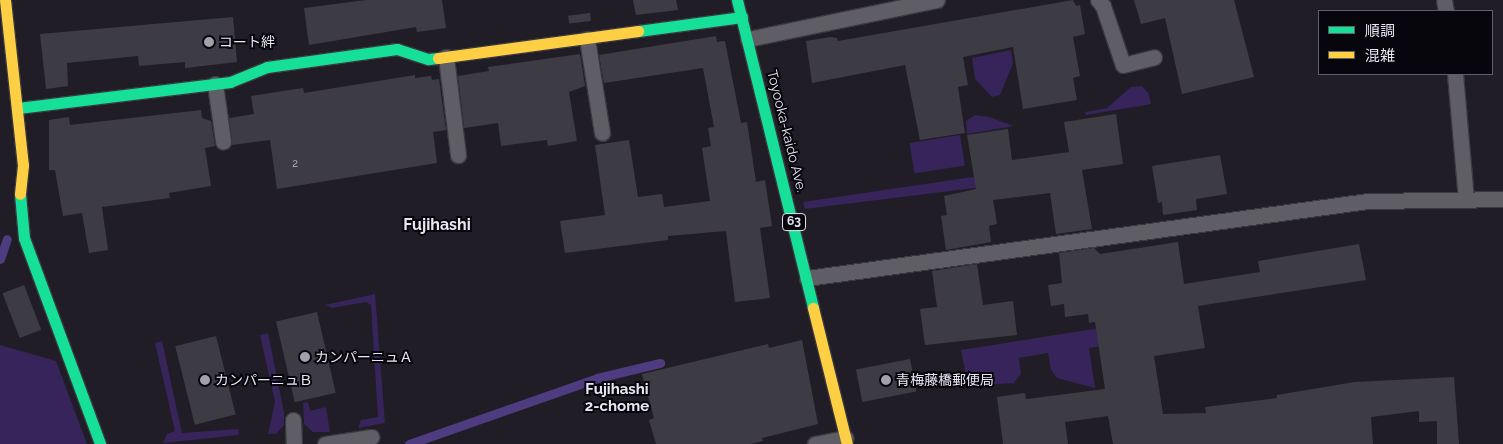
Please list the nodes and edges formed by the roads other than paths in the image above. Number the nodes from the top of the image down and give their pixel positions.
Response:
1 (5, 0) edge
2 (737, 0) edge
3 (937, 0) edge
4 (1098, 0) edge
5 (742, 16) junction
6 (587, 38) junction
7 (748, 39) junction
8 (446, 57) junction
9 (1154, 57) dead end
10 (1455, 75) edge
11 (215, 84) junction
12 (18, 108) junction
13 (602, 133) dead end
14 (223, 141) dead end
15 (458, 155) dead end
16 (1466, 199) junction
17 (1503, 199) edge
18 (807, 278) junction
19 (293, 420) dead end
20 (371, 437) dead end
21 (846, 441) edge
22 (100, 444) edge
23 (294, 444) edge
24 (325, 444) edge
25 (815, 444) edge

1 - 12 street
2 - 5 street, Toyooka-kaido Ave. / 63
3 - 7 lane
4 - 9 lane
5 - 6 street
5 - 7 street, Toyooka-kaido Ave. / 63
6 - 8 street
6 - 13 lane
7 - 18 street, Toyooka-kaido Ave. / 63
8 - 11 street
8 - 15 lane
10 - 16 lane
11 - 12 street
11 - 14 lane
12 - 22 street
16 - 17 lane
16 - 18 lane
18 - 21 street, Toyooka-kaido Ave. / 63
19 - 23 lane
20 - 24 lane
21 - 25 lane

